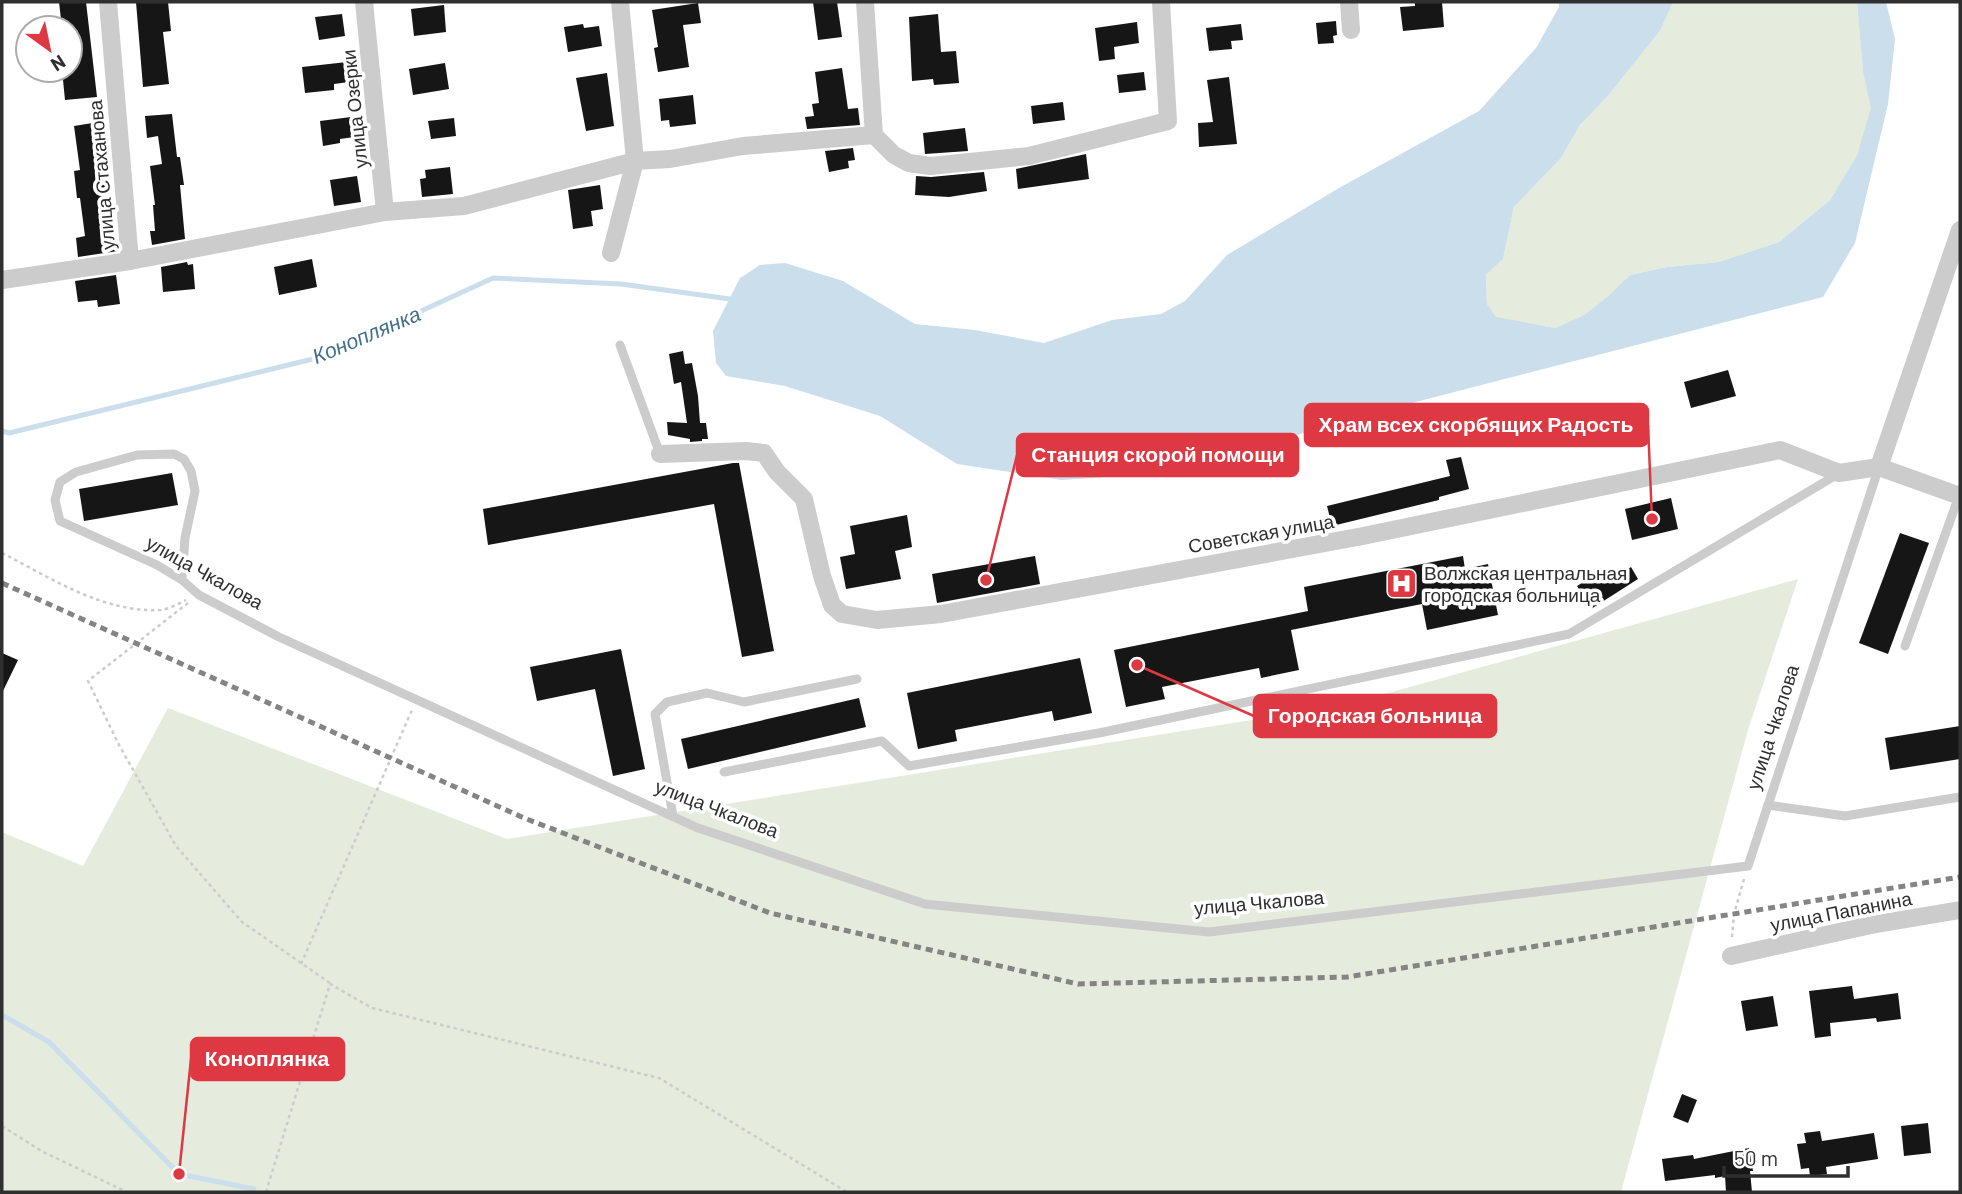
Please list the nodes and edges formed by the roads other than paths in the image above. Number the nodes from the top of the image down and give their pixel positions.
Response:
1 (108, 2) edge
2 (364, 2) edge
3 (620, 2) edge
4 (865, 2) edge
5 (1161, 2) edge
6 (1349, 2) edge
7 (1351, 30) dead end
8 (874, 135) junction
9 (635, 161) junction
10 (385, 212) junction
11 (1960, 230) edge
12 (611, 253) dead end
13 (130, 261) junction
14 (2, 280) edge
15 (620, 345) dead end
16 (660, 454) joint
17 (1879, 467) junction
18 (1839, 473) junction
19 (1960, 496) edge
20 (182, 580) junction
21 (1905, 646) dead end
22 (857, 679) dead end
23 (724, 772) dead end
24 (1960, 797) edge
25 (1768, 805) junction
26 (673, 817) junction
27 (1960, 910) edge
28 (1731, 956) road end

1 - 13 street, улица Стаханова
2 - 10 street, улица Озерки
3 - 9 street
4 - 8 street
5 - 8 street
6 - 7 street
8 - 9 street
9 - 10 street
9 - 12 street
10 - 13 street
11 - 17 street, улица Чкалова
13 - 14 street
15 - 16 lane
16 - 18 street, Советская улица
17 - 18 street, Советская улица
17 - 19 street, Советская улица
17 - 25 lane, улица Чкалова
18 - 23 lane
19 - 21 lane
20 - 20 lane, улица Чкалова
20 - 26 lane, улица Чкалова
22 - 26 lane
24 - 25 lane
25 - 26 lane, улица Чкалова
27 - 28 street, улица Папанина

